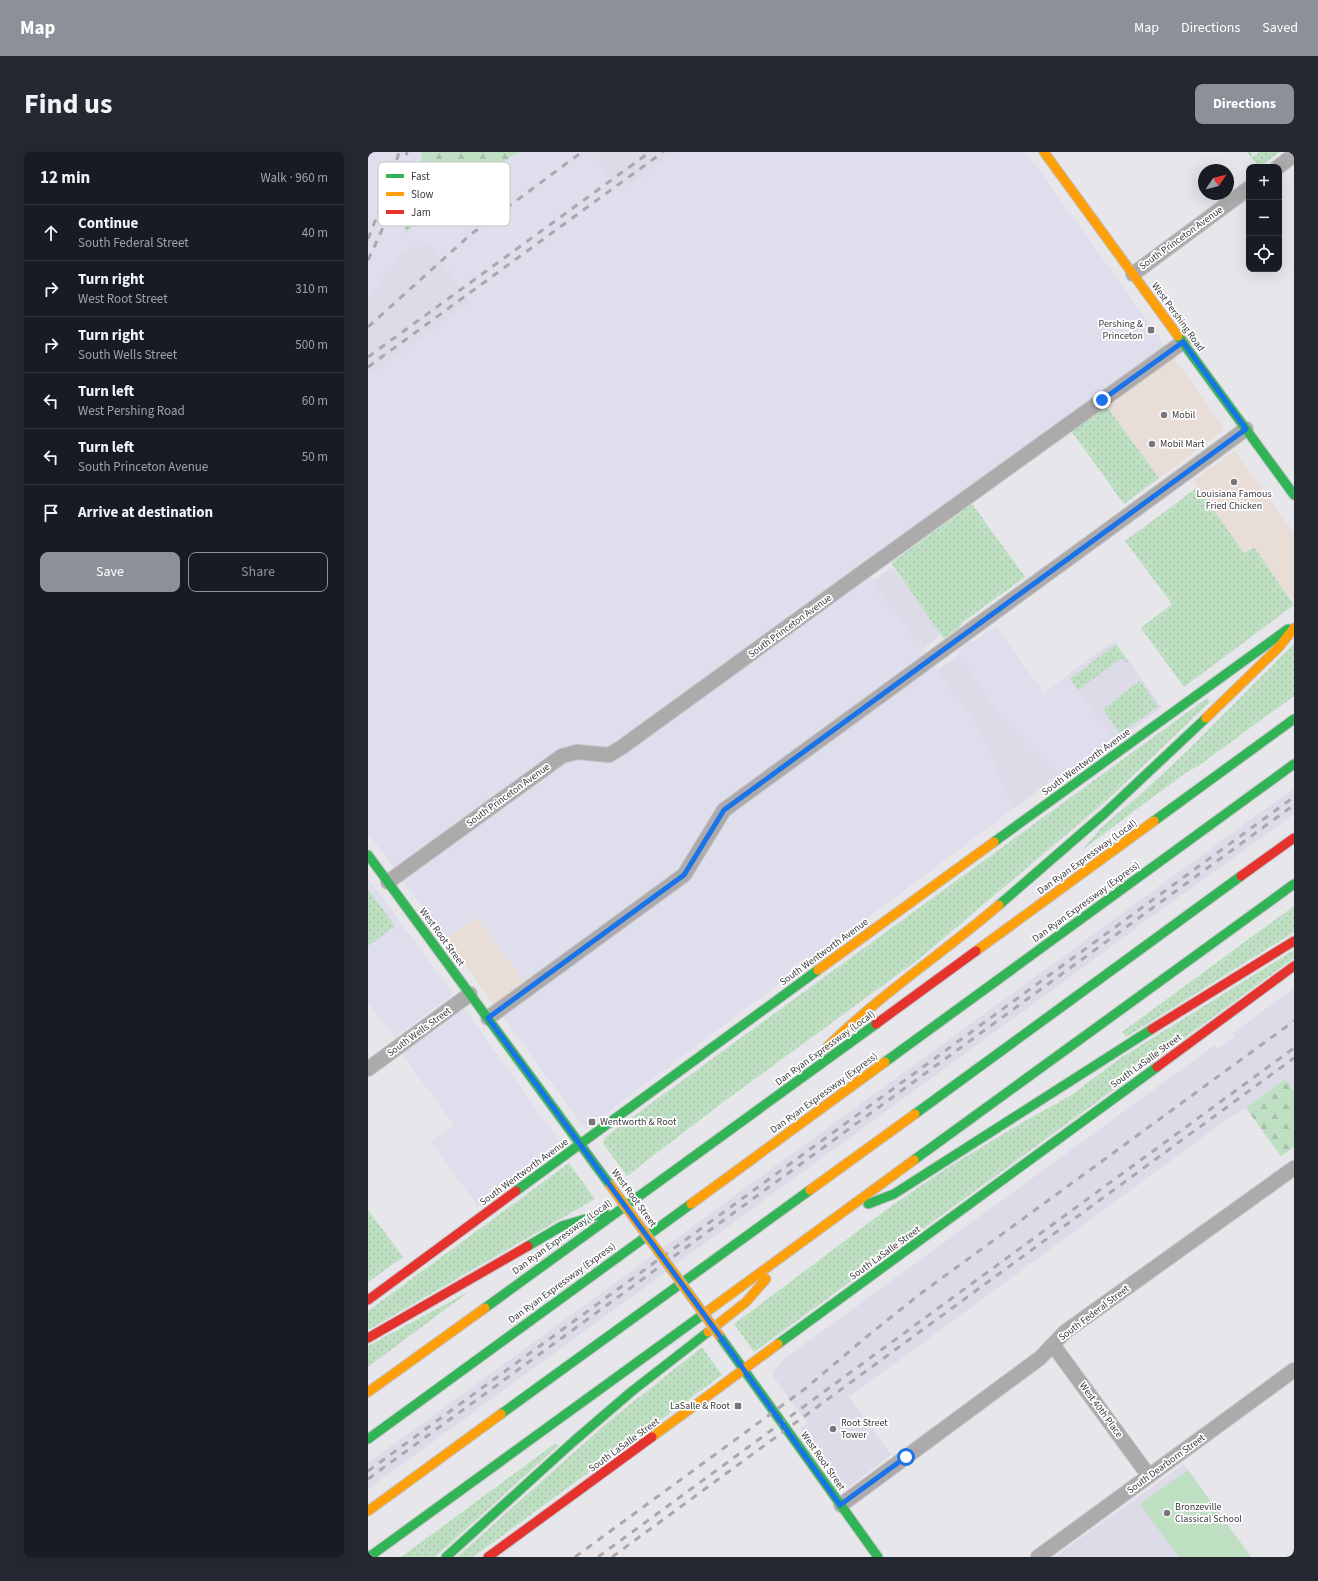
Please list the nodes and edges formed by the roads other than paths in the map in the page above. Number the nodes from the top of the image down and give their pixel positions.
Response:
1 (1044, 152) edge
2 (1294, 155) edge
3 (1282, 164) edge
4 (1246, 190) edge
5 (1133, 274) junction
6 (1183, 342) junction
7 (1246, 429) junction
8 (1294, 495) edge
9 (1294, 624) edge
10 (1294, 628) edge
11 (1294, 719) edge
12 (1294, 764) edge
13 (1294, 838) edge
14 (368, 855) edge
15 (388, 882) junction
16 (1294, 884) edge
17 (1294, 942) edge
18 (1294, 966) edge
19 (470, 994) junction
20 (488, 1018) junction
21 (368, 1069) edge
22 (782, 1092) junction
23 (580, 1144) junction
24 (1292, 1174) edge
25 (620, 1209) junction
26 (839, 1215) junction
27 (792, 1249) junction
28 (368, 1300) edge
29 (368, 1338) edge
30 (1053, 1345) junction
31 (745, 1370) junction
32 (1294, 1370) edge
33 (368, 1392) edge
34 (368, 1439) edge
35 (1149, 1476) junction
36 (840, 1505) junction
37 (368, 1511) edge
38 (369, 1557) edge
39 (446, 1557) edge
40 (488, 1557) edge
41 (878, 1557) edge
42 (1038, 1557) edge

1 - 5 main road, West Pershing Road
2 - 3 street
4 - 5 street, South Princeton Avenue
5 - 6 main road, West Pershing Road
6 - 7 main road, West Pershing Road
6 - 15 street, South Princeton Avenue
7 - 8 main road, West Pershing Road
7 - 20 street
9 - 23 main road, South Wentworth Avenue
10 - 22 main road
11 - 22 main road, Dan Ryan Expressway (Local)
12 - 34 main road, Dan Ryan Expressway (Express)
13 - 37 main road
14 - 15 main road, West Root Street
15 - 19 main road, West Root Street
16 - 26 main road
17 - 26 main road
18 - 31 main road, South LaSalle Street
19 - 20 main road, West Root Street
19 - 21 street, South Wells Street
20 - 23 main road, West Root Street
22 - 25 main road, Dan Ryan Expressway (Local)
23 - 28 main road, South Wentworth Avenue
23 - 31 main road, West Root Street, bridge
24 - 30 street, South Federal Street
25 - 29 main road
25 - 33 main road, Dan Ryan Expressway (Local)
26 - 27 main road
27 - 38 main road
27 - 39 main road
30 - 35 street, West 40th Place
30 - 36 street, South Federal Street
31 - 36 main road, West Root Street
31 - 40 main road, South LaSalle Street
32 - 35 street, South Dearborn Street
35 - 42 street, South Dearborn Street
36 - 41 main road, West Root Street

